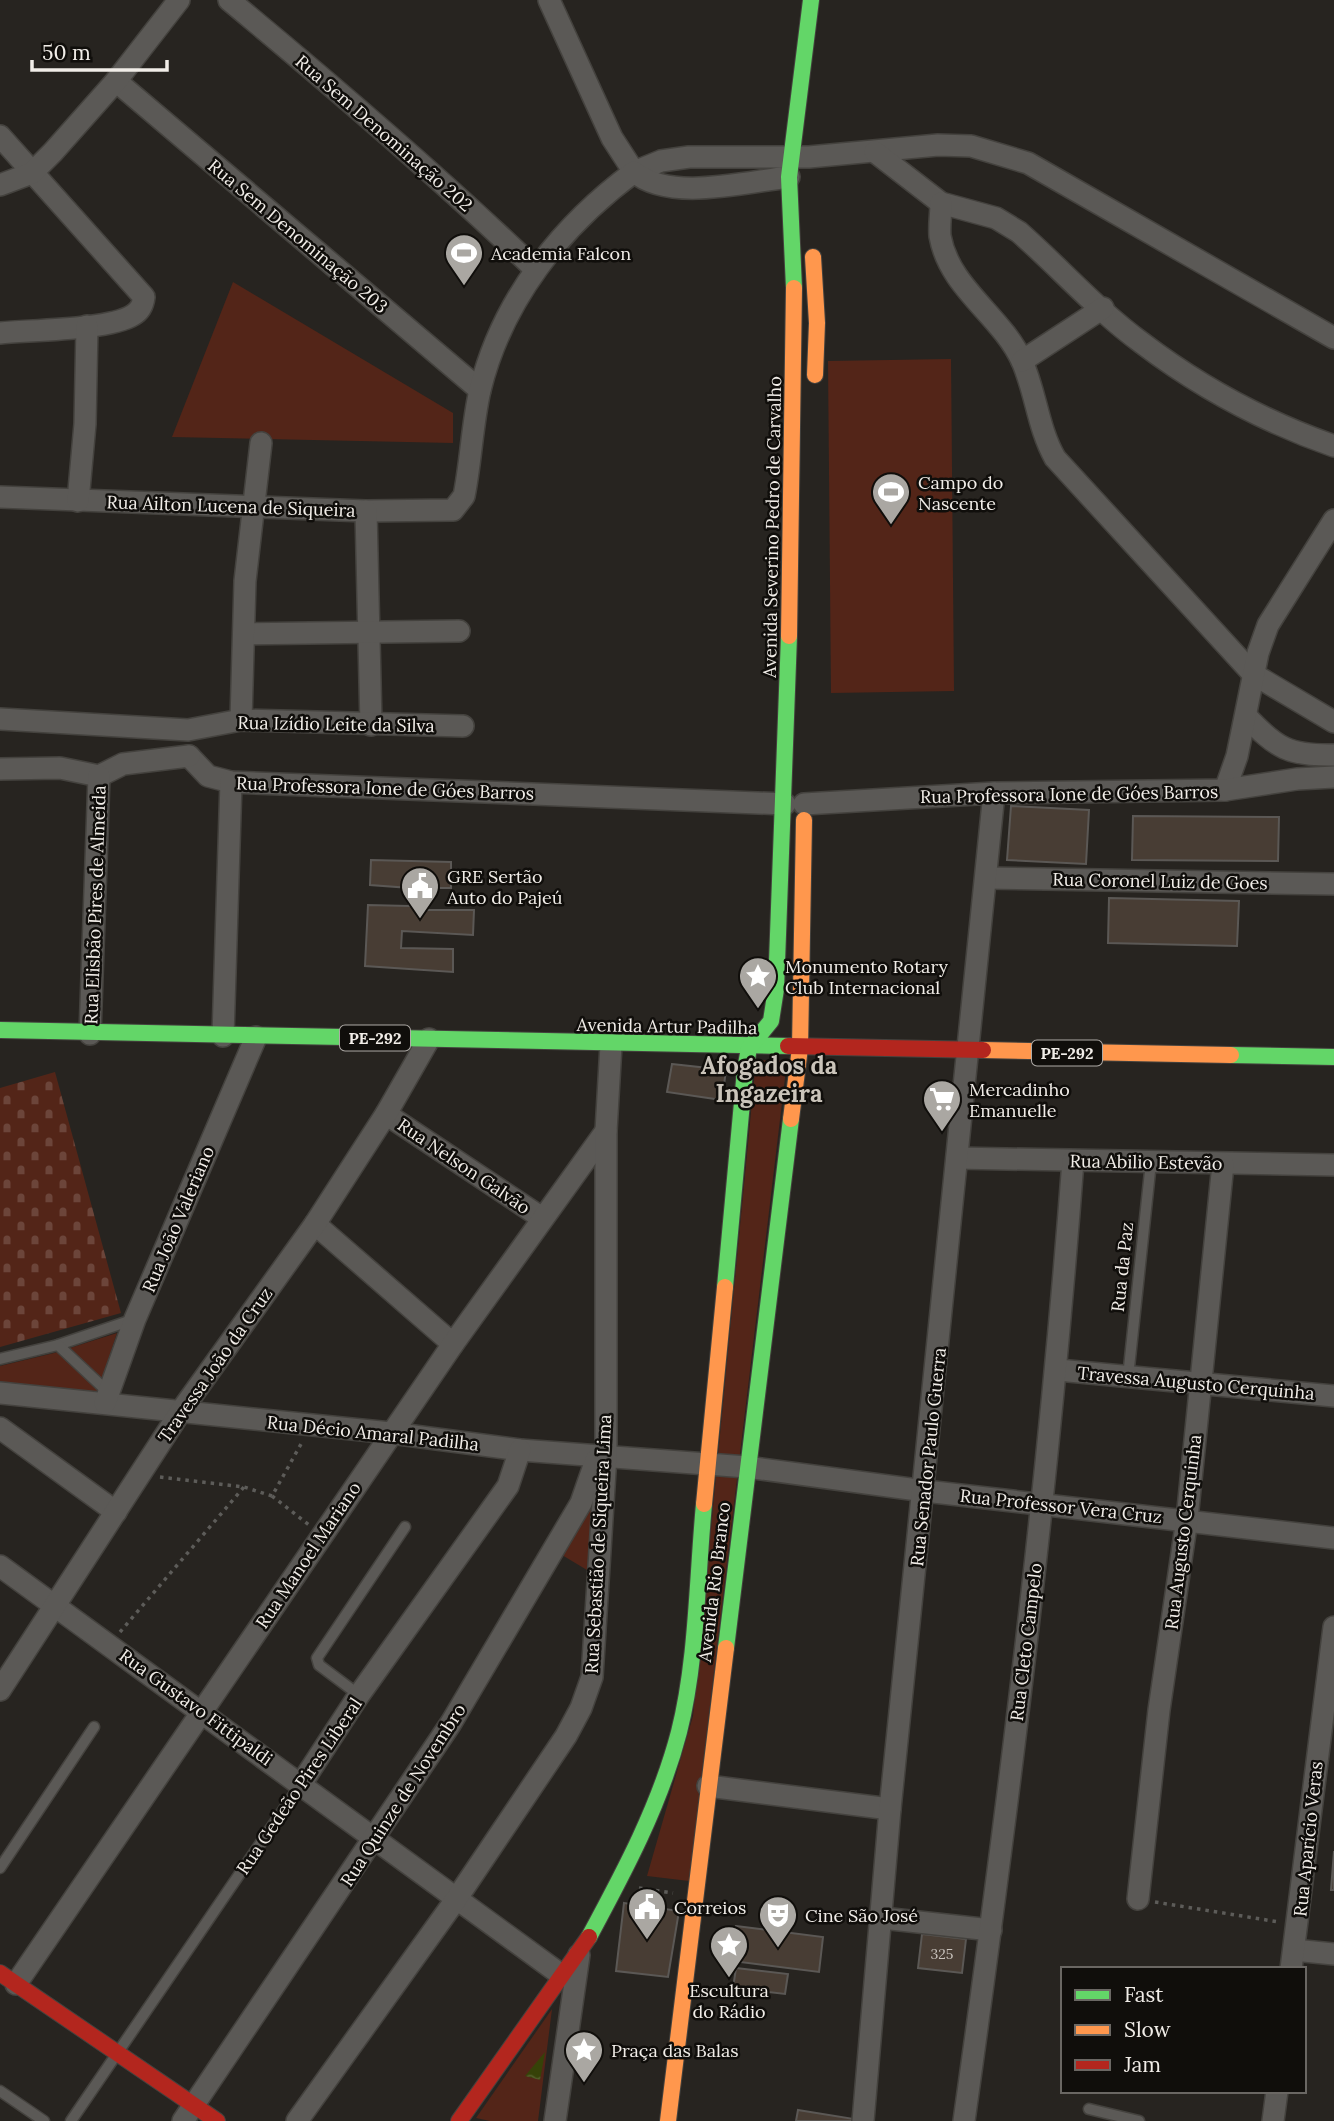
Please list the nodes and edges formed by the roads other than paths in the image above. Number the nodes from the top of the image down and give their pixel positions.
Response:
1 (179, 0) edge
2 (229, 0) edge
3 (549, 0) edge
4 (811, 0) edge
5 (116, 81) junction
6 (0, 136) edge
7 (875, 152) junction
8 (801, 161) junction
9 (634, 172) junction
10 (32, 173) junction
11 (0, 185) edge
12 (941, 203) junction
13 (811, 237) dead end
14 (535, 270) junction
15 (1103, 308) junction
16 (87, 326) junction
17 (0, 333) edge
18 (1334, 338) edge
19 (1022, 361) junction
20 (815, 387) dead end
21 (480, 390) junction
22 (261, 443) dead end
23 (1334, 446) edge
24 (0, 497) edge
25 (78, 501) junction
26 (251, 506) junction
27 (366, 511) junction
28 (1334, 520) edge
29 (458, 631) dead end
30 (243, 634) junction
31 (368, 634) junction
32 (1253, 674) junction
33 (1246, 716) junction
34 (0, 719) edge
35 (241, 720) junction
36 (1334, 722) edge
37 (371, 725) junction
38 (463, 726) dead end
39 (188, 730) junction
40 (1334, 755) edge
41 (189, 756) junction
42 (0, 769) edge
43 (99, 776) junction
44 (1334, 777) edge
45 (231, 782) junction
46 (804, 782) dead end
47 (1225, 790) junction
48 (993, 793) junction
49 (794, 804) junction
50 (986, 878) junction
51 (1334, 884) edge
52 (0, 1030) edge
53 (90, 1034) junction
54 (223, 1036) junction
55 (256, 1037) junction
56 (429, 1039) junction
57 (611, 1045) junction
58 (749, 1048) junction
59 (800, 1048) junction
60 (967, 1052) junction
61 (1334, 1057) edge
62 (386, 1114) junction
63 (606, 1131) junction
64 (957, 1158) junction
65 (1073, 1161) junction
66 (1151, 1162) junction
67 (1223, 1164) junction
68 (1334, 1165) edge
69 (542, 1218) junction
70 (315, 1224) junction
71 (135, 1320) junction
72 (453, 1344) junction
73 (58, 1345) junction
74 (0, 1359) edge
75 (1058, 1370) junction
76 (1128, 1377) junction
77 (1201, 1383) junction
78 (0, 1393) edge
79 (1334, 1396) edge
80 (107, 1398) junction
81 (181, 1411) junction
82 (0, 1429) edge
83 (391, 1433) junction
84 (520, 1450) junction
85 (601, 1456) junction
86 (709, 1463) junction
87 (747, 1466) junction
88 (925, 1491) junction
89 (1043, 1504) junction
90 (116, 1512) junction
91 (1187, 1519) junction
92 (405, 1527) dead end
93 (1334, 1538) edge
94 (0, 1566) edge
95 (55, 1607) junction
96 (1334, 1626) edge
97 (0, 1690) edge
98 (359, 1695) junction
99 (1328, 1709) edge
100 (201, 1713) junction
101 (94, 1727) dead end
102 (301, 1784) junction
103 (708, 1786) junction
104 (890, 1809) junction
105 (376, 1838) junction
106 (0, 1868) edge
107 (457, 1898) junction
108 (1138, 1899) road end
109 (882, 1918) junction
110 (991, 1930) junction
111 (1334, 1954) edge
112 (579, 1955) junction
113 (1293, 1959) edge
114 (560, 1974) junction
115 (8, 1978) edge
116 (120, 2053) junction
117 (0, 2091) edge
118 (1277, 2093) edge
119 (1089, 2109) dead end
120 (188, 2113) edge
121 (44, 2121) edge
122 (71, 2121) edge
123 (217, 2121) edge
124 (297, 2121) edge
125 (459, 2121) edge
126 (555, 2121) edge
127 (668, 2121) edge
128 (863, 2121) edge
129 (964, 2121) edge
130 (1139, 2121) edge
131 (1273, 2121) edge

1 - 5 street
2 - 14 street, Rua Sem Denominação 202
3 - 9 street
4 - 8 main road, Avenida Severino Pedro de Carvalho
5 - 10 street
5 - 21 street, Rua Sem Denominação 203
6 - 10 street
7 - 8 street
7 - 12 street
7 - 18 street
8 - 9 street
8 - 9 street
8 - 49 main road, Avenida Severino Pedro de Carvalho
9 - 14 street
10 - 11 street
10 - 16 street
12 - 15 street
12 - 19 street
13 - 20 main road
14 - 21 street
15 - 19 street
15 - 23 street
16 - 17 street
16 - 25 street
19 - 32 street
21 - 27 street, Rua Ailton Lucena de Siqueira
22 - 26 street
24 - 25 street, Rua Ailton Lucena de Siqueira
25 - 26 street, Rua Ailton Lucena de Siqueira
26 - 27 street, Rua Ailton Lucena de Siqueira
26 - 30 street
27 - 31 street
28 - 32 street
29 - 31 street
30 - 31 street
30 - 35 street
31 - 37 street
32 - 33 street
32 - 36 street
33 - 40 street
33 - 47 street
34 - 39 street, Rua Izídio Leite da Silva
35 - 37 street, Rua Izídio Leite da Silva
35 - 39 street, Rua Izídio Leite da Silva
37 - 38 street, Rua Izídio Leite da Silva
39 - 41 street
41 - 43 street
41 - 45 street, Rua Professora Ione de Góes Barros
42 - 43 street
43 - 53 street, Rua Elisbão Pires de Almeida
44 - 47 street, Rua Professora Ione de Góes Barros
45 - 49 street, Rua Professora Ione de Góes Barros
45 - 54 street
46 - 49 main road, Avenida Severino Pedro de Carvalho
47 - 48 street, Rua Professora Ione de Góes Barros
48 - 49 street, Rua Professora Ione de Góes Barros
48 - 50 street, Rua Senador Paulo Guerra
49 - 58 main road, Avenida Severino Pedro de Carvalho
49 - 59 main road, Avenida Severino Pedro de Carvalho
50 - 51 street, Rua Coronel Luiz de Goes
50 - 60 street, Rua Senador Paulo Guerra
52 - 53 main road, Avenida Artur Padilha / PE-292
53 - 54 main road, Avenida Artur Padilha / PE-292
54 - 55 main road, Avenida Artur Padilha / PE-292
55 - 56 main road, Avenida Artur Padilha / PE-292
55 - 71 street, Rua João Valeriano
56 - 57 main road, Avenida Artur Padilha / PE-292
56 - 62 street, Travessa João da Cruz
57 - 58 main road, Avenida Artur Padilha / PE-292
57 - 63 street, Rua Sebastião de Siqueira Lima
58 - 59 main road, Avenida Artur Padilha / PE-292
58 - 86 main road, Avenida Rio Branco
59 - 60 main road, Avenida Artur Padilha / PE-292
59 - 87 main road, Avenida Rio Branco
60 - 61 main road, Avenida Artur Padilha / PE-292
60 - 64 street, Rua Senador Paulo Guerra
62 - 69 street, Rua Nelson Galvão
62 - 70 street, Travessa João da Cruz
63 - 69 street, Rua Manoel Mariano
63 - 85 street, Rua Sebastião de Siqueira Lima
64 - 65 street, Rua Abilio Estevão
64 - 88 street, Rua Senador Paulo Guerra
65 - 66 street, Rua Abilio Estevão
65 - 75 street, Rua Cleto Campelo
66 - 67 street, Rua Abilio Estevão
66 - 76 lane, Rua da Paz
67 - 68 street, Rua Abilio Estevão
67 - 77 street, Rua Augusto Cerquinha
69 - 72 street, Rua Manoel Mariano
70 - 72 street
70 - 81 street, Travessa João da Cruz
71 - 73 lane
71 - 80 street, Rua João Valeriano
72 - 83 street, Rua Manoel Mariano
73 - 74 lane
73 - 80 lane
75 - 76 street, Travessa Augusto Cerquinha
75 - 89 street, Rua Cleto Campelo
76 - 77 street, Travessa Augusto Cerquinha
77 - 79 street, Travessa Augusto Cerquinha
77 - 91 street, Rua Augusto Cerquinha
78 - 80 street, Rua Décio Amaral Padilha
80 - 81 street, Rua Décio Amaral Padilha
81 - 83 street, Rua Décio Amaral Padilha
81 - 90 street, Travessa João da Cruz
82 - 90 street
83 - 84 street, Rua Décio Amaral Padilha
83 - 100 street, Rua Manoel Mariano
84 - 85 street, Rua Décio Amaral Padilha
84 - 98 street, Rua Gedeão Pires Liberal
85 - 86 street, Rua Décio Amaral Padilha
85 - 105 street, Rua Quinze de Novembro
85 - 107 street, Rua Sebastião de Siqueira Lima
86 - 87 street, Rua Décio Amaral Padilha
86 - 112 main road, Avenida Rio Branco
87 - 88 street, Rua Professor Vera Cruz
87 - 103 main road, Avenida Rio Branco
88 - 89 street, Rua Professor Vera Cruz
88 - 104 street, Rua Senador Paulo Guerra
89 - 91 street, Rua Professor Vera Cruz
89 - 110 street, Rua Cleto Campelo
90 - 95 street, Travessa João da Cruz
91 - 93 street, Rua Professor Vera Cruz
91 - 108 street, Rua Augusto Cerquinha
92 - 98 lane
94 - 95 street, Rua Gustavo Fittipaldi
95 - 97 street, Travessa João da Cruz
95 - 100 street, Rua Gustavo Fittipaldi
96 - 99 street, Rua Aparício Veras
98 - 102 street, Rua Gedeão Pires Liberal
99 - 113 street, Rua Aparício Veras
100 - 102 street, Rua Gustavo Fittipaldi
100 - 115 street, Rua Manoel Mariano
101 - 106 lane
102 - 105 street, Rua Gustavo Fittipaldi
102 - 116 lane, Rua Gedeão Pires Liberal
103 - 104 street
103 - 127 main road, Avenida Rio Branco
104 - 109 street, Rua Senador Paulo Guerra
105 - 107 street, Rua Gustavo Fittipaldi
105 - 120 street, Rua Quinze de Novembro
107 - 114 street, Rua Gustavo Fittipaldi
107 - 124 street, Rua Sebastião de Siqueira Lima
109 - 110 street
109 - 128 street, Rua Senador Paulo Guerra
110 - 129 street, Rua Cleto Campelo
111 - 113 street
112 - 114 main road, Avenida Rio Branco
112 - 126 street
114 - 125 main road, Avenida Rio Branco
115 - 116 main road
116 - 120 main road
116 - 122 lane, Rua Gedeão Pires Liberal
117 - 121 lane
118 - 131 street
119 - 130 lane
120 - 123 main road

